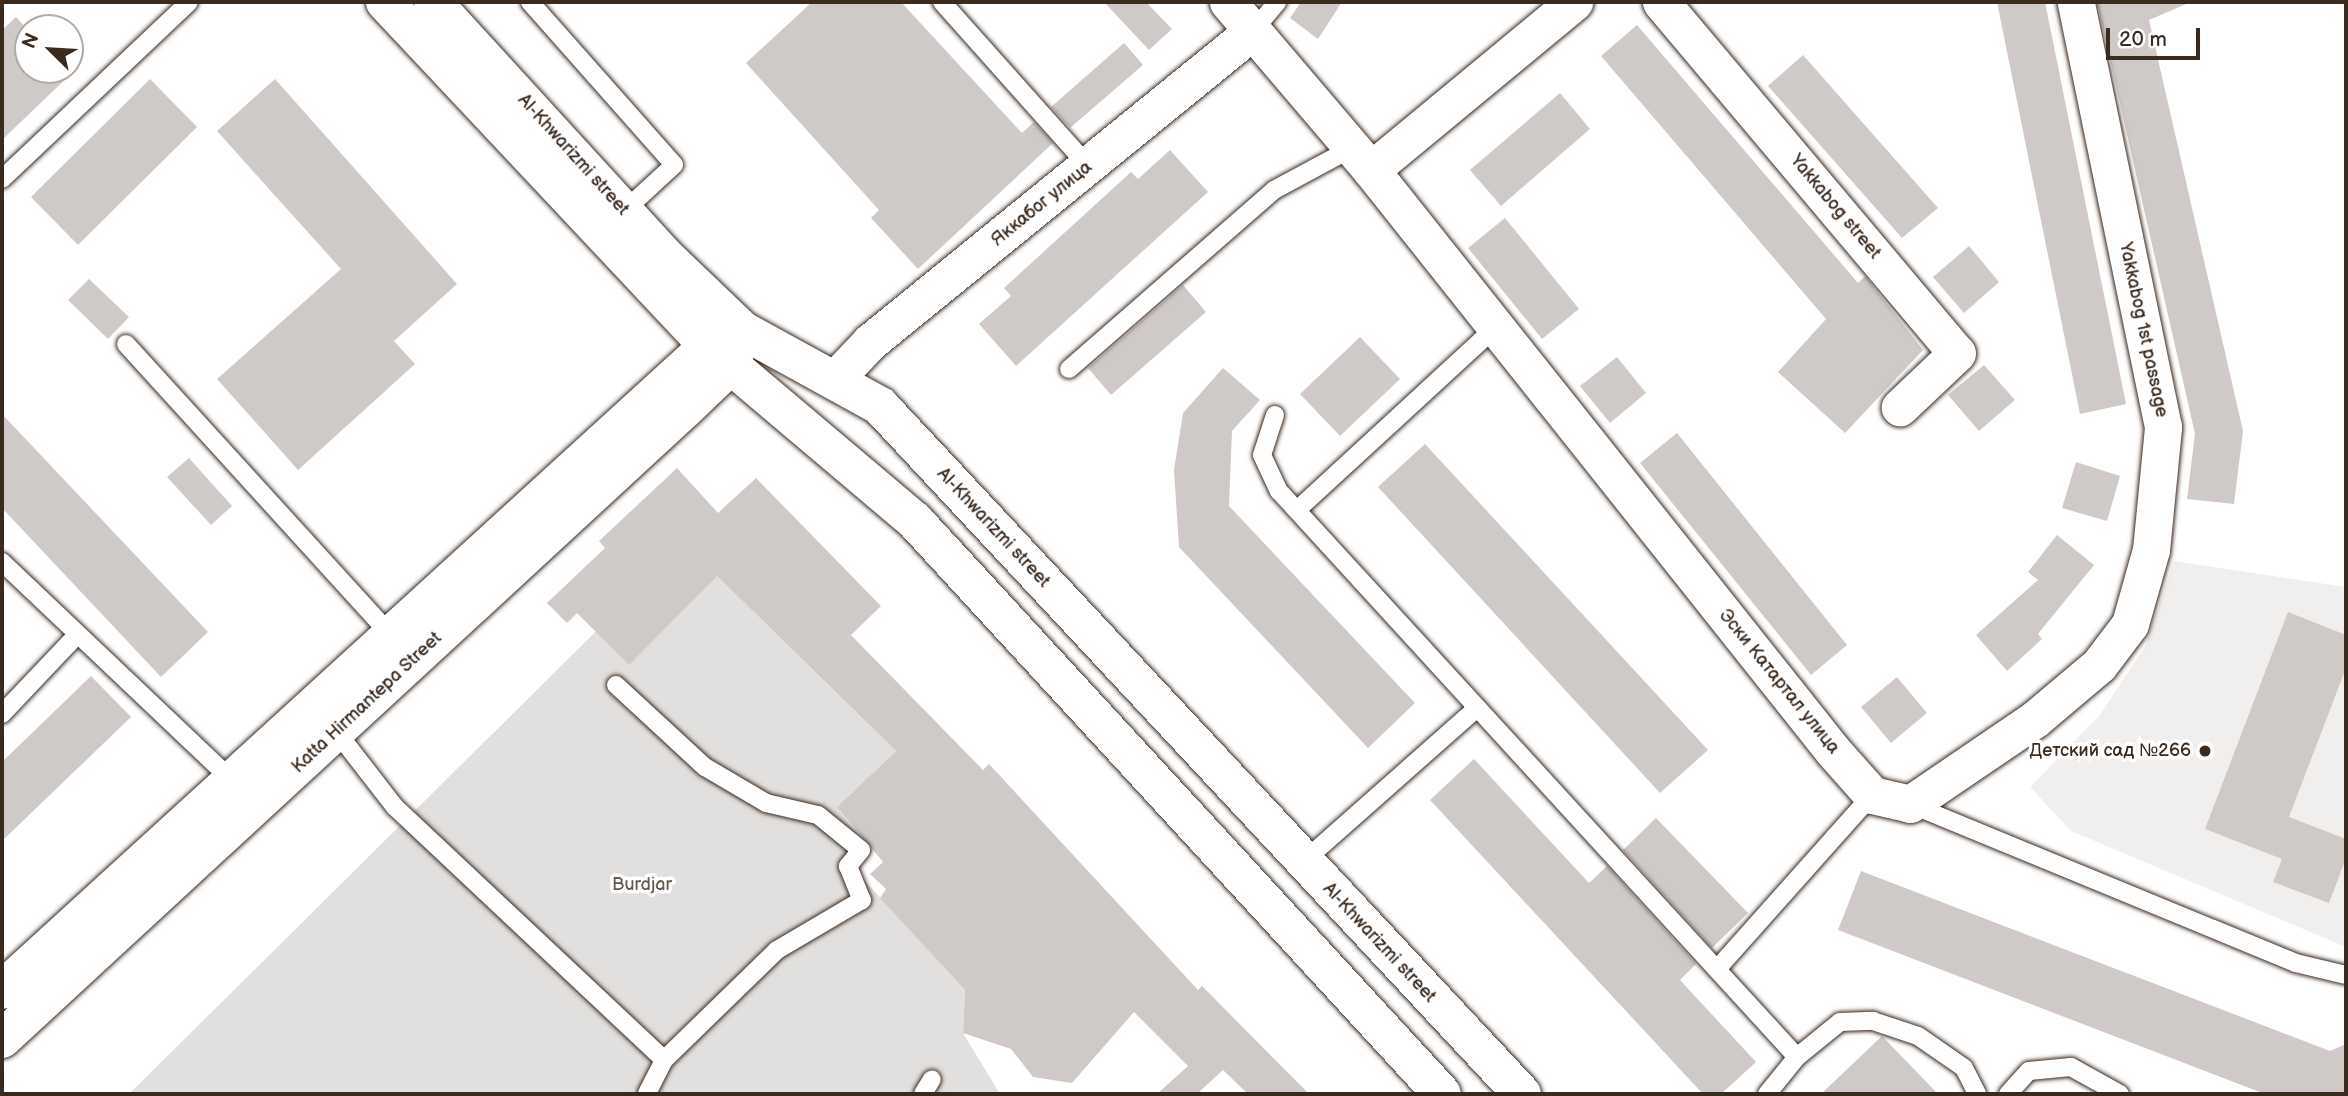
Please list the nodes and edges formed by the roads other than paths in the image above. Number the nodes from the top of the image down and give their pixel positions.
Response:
1 (189, 2) edge
2 (385, 2) edge
3 (433, 2) edge
4 (530, 2) edge
5 (942, 2) edge
6 (1228, 2) edge
7 (1277, 2) edge
8 (1574, 2) edge
9 (1661, 2) edge
10 (2076, 2) edge
11 (1253, 31) junction
12 (1362, 159) junction
13 (1088, 166) junction
14 (2, 179) edge
15 (624, 211) junction
16 (1496, 327) junction
17 (126, 344) dead end
18 (727, 347) junction
19 (1069, 369) dead end
20 (834, 380) junction
21 (1900, 407) dead end
22 (1275, 415) dead end
23 (1297, 510) junction
24 (2, 562) edge
25 (391, 635) junction
26 (76, 636) junction
27 (616, 685) dead end
28 (1477, 708) junction
29 (2, 714) edge
30 (336, 732) junction
31 (244, 793) junction
32 (1871, 795) junction
33 (1910, 804) junction
34 (1304, 861) junction
35 (1717, 969) junction
36 (2346, 975) edge
37 (2, 990) edge
38 (2, 1039) edge
39 (1797, 1057) junction
40 (664, 1060) junction
41 (647, 1094) edge
42 (1441, 1094) edge
43 (1522, 1094) edge
44 (1767, 1094) edge
45 (1977, 1094) edge
46 (2008, 1094) edge
47 (2120, 1094) edge

1 - 14 lane
2 - 18 main road, Al-Khwarizmi street
3 - 15 main road, Al-Khwarizmi street
4 - 15 lane
5 - 13 lane
6 - 11 street, Эски Катартал улица
7 - 11 lane
8 - 12 street
9 - 21 street, Yakkabog street
10 - 33 street, Yakkabog 1st passage
11 - 12 street, Эски Катартал улица
11 - 13 street, Яккабог улица
12 - 16 street, Эски Катартал улица
12 - 19 lane
13 - 20 street, Яккабог улица
15 - 18 main road, Al-Khwarizmi street
16 - 23 lane
16 - 32 street, Эски Катартал улица
17 - 25 lane
18 - 20 main road, Al-Khwarizmi street
18 - 25 main road, Katta Hirmаntepa Street
18 - 30 main road, Katta Hirmаntepa Street
18 - 42 main road, Al-Khwarizmi street
20 - 34 main road, Al-Khwarizmi street
22 - 23 lane
23 - 28 lane
24 - 26 lane
25 - 31 main road, Katta Hirmаntepa Street
26 - 29 lane
26 - 31 lane
27 - 40 lane
28 - 34 lane
28 - 35 lane
30 - 31 main road, Katta Hirmаntepa Street
30 - 40 lane
31 - 37 main road, Katta Hirmаntepa Street
31 - 38 main road, Katta Hirmаntepa Street
32 - 33 street
32 - 35 lane
33 - 36 lane
34 - 43 main road, Al-Khwarizmi street
35 - 39 lane
39 - 44 lane
39 - 45 lane
40 - 41 lane
46 - 47 lane

